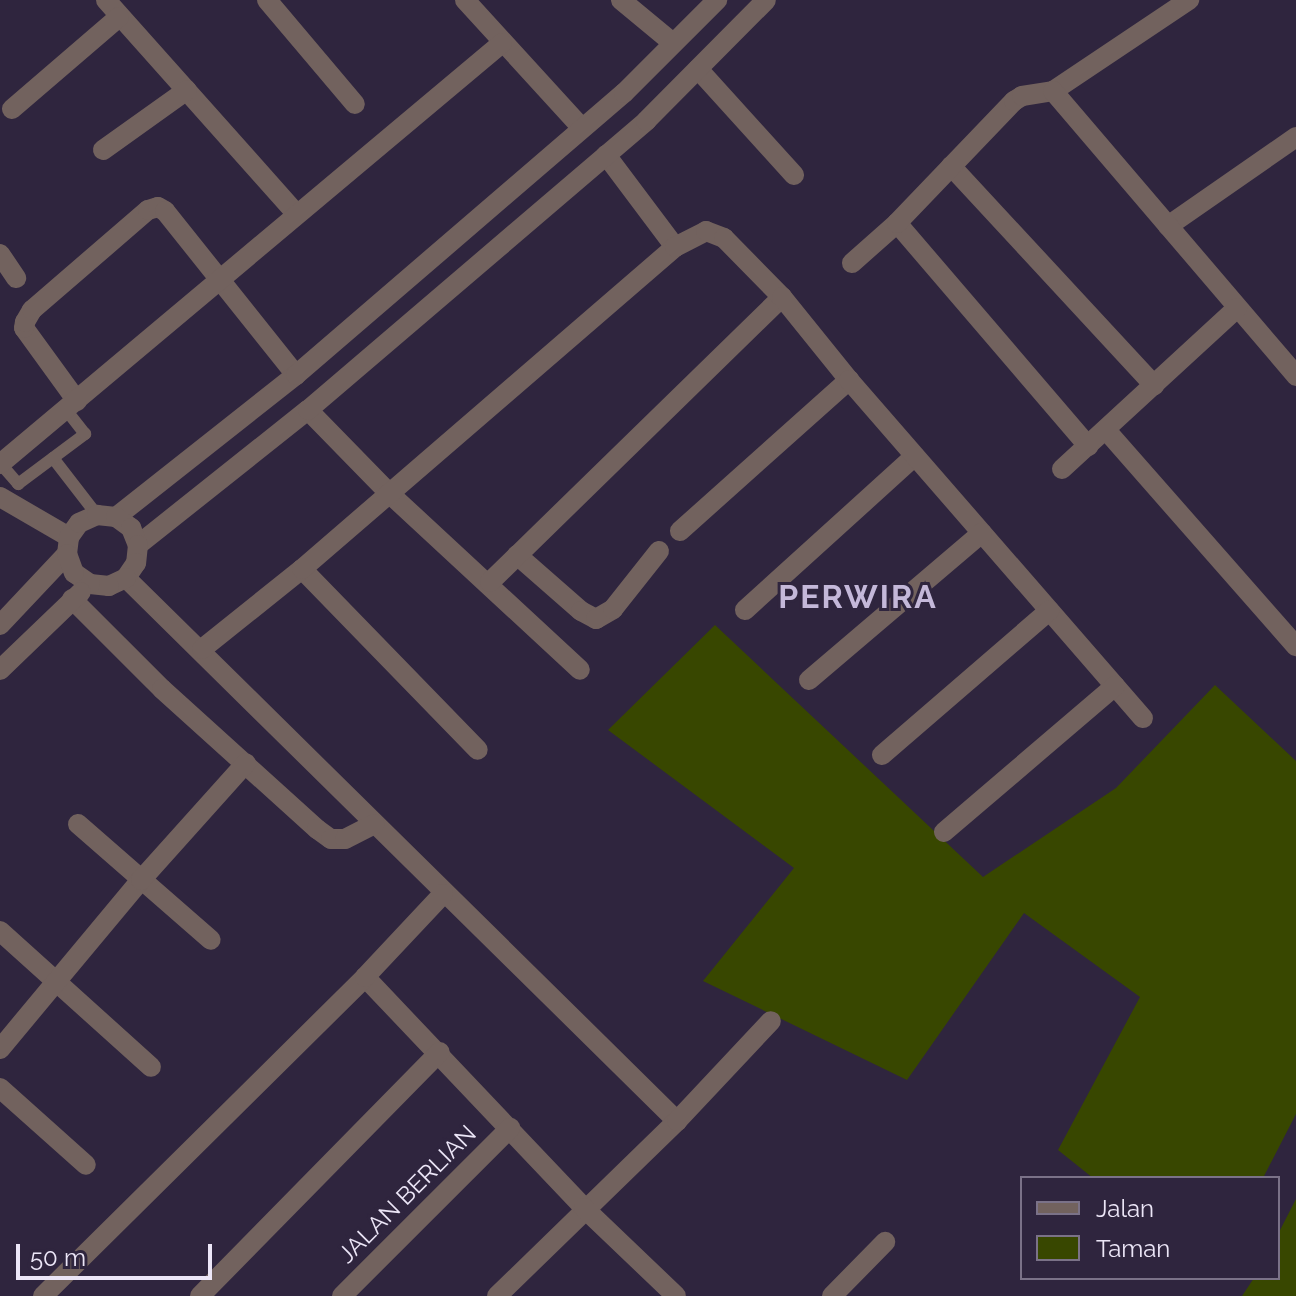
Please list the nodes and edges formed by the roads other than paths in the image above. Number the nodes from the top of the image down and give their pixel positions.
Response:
1 (106, 0) edge
2 (267, 0) edge
3 (465, 0) edge
4 (621, 0) edge
5 (766, 0) edge
6 (1189, 0) edge
7 (715, 1) edge
8 (119, 17) junction
9 (502, 43) junction
10 (673, 43) junction
11 (698, 69) junction
12 (187, 90) junction
13 (1053, 91) junction
14 (355, 104) dead end
15 (12, 109) dead end
16 (582, 128) junction
17 (1296, 137) edge
18 (103, 150) dead end
19 (606, 155) junction
20 (951, 166) junction
21 (794, 175) dead end
22 (296, 213) junction
23 (897, 223) junction
24 (1168, 226) junction
25 (457, 235) junction
26 (675, 247) junction
27 (0, 254) edge
28 (480, 261) junction
29 (852, 263) dead end
30 (16, 278) dead end
31 (219, 281) junction
32 (782, 297) junction
33 (1237, 308) junction
34 (1293, 367) edge
35 (296, 375) junction
36 (849, 380) junction
37 (1154, 385) junction
38 (72, 405) junction
39 (308, 410) junction
40 (1106, 430) junction
41 (1088, 446) junction
42 (915, 456) junction
43 (53, 458) junction
44 (0, 464) edge
45 (1062, 469) dead end
46 (389, 493) junction
47 (0, 497) edge
48 (107, 516) junction
49 (680, 531) dead end
50 (982, 533) junction
51 (138, 545) junction
52 (68, 546) junction
53 (659, 551) dead end
54 (517, 555) junction
55 (302, 569) junction
56 (126, 578) junction
57 (490, 582) junction
58 (90, 584) junction
59 (72, 599) junction
60 (745, 610) dead end
61 (1049, 611) junction
62 (0, 625) edge
63 (1296, 646) edge
64 (202, 649) junction
65 (0, 670) edge
66 (580, 670) dead end
67 (809, 680) dead end
68 (1115, 686) junction
69 (1143, 718) dead end
70 (478, 750) dead end
71 (882, 755) dead end
72 (246, 763) junction
73 (78, 824) dead end
74 (374, 824) junction
75 (944, 832) dead end
76 (141, 880) junction
77 (443, 894) junction
78 (0, 931) edge
79 (211, 940) dead end
80 (365, 977) junction
81 (55, 981) junction
82 (771, 1021) dead end
83 (0, 1049) edge
84 (440, 1052) junction
85 (151, 1067) dead end
86 (0, 1088) edge
87 (677, 1121) junction
88 (510, 1128) junction
89 (86, 1165) dead end
90 (584, 1208) junction
91 (885, 1242) dead end
92 (672, 1295) edge
93 (43, 1296) edge
94 (200, 1296) edge
95 (342, 1296) edge
96 (497, 1296) edge
97 (832, 1296) edge

1 - 8 street
2 - 14 street
3 - 9 street
4 - 10 street
5 - 11 street
6 - 13 street
7 - 10 street
8 - 12 street
8 - 15 street
9 - 16 street
9 - 22 street
10 - 16 street
11 - 19 street
11 - 21 street
12 - 18 street
12 - 22 street
13 - 20 street
13 - 24 street
16 - 25 street
17 - 24 street
19 - 26 street
19 - 28 street
20 - 23 street
20 - 37 street
22 - 31 street
23 - 29 street
23 - 41 street
24 - 33 street
25 - 28 street
25 - 35 street
26 - 32 street
26 - 46 street
27 - 30 street
28 - 39 street
31 - 35 street
31 - 38 street
31 - 38 street
32 - 36 street
32 - 54 street
33 - 34 street
33 - 37 street
35 - 48 street
36 - 42 street
36 - 49 street
37 - 40 street
38 - 43 lane
38 - 44 street
39 - 46 street
39 - 51 street
40 - 41 street
40 - 63 street
41 - 45 street
42 - 50 street
42 - 60 street
43 - 44 lane
43 - 48 lane
46 - 55 street
46 - 57 street
47 - 52 street
48 - 51 street
48 - 52 street
50 - 61 street
50 - 67 street
51 - 56 street
52 - 58 street
52 - 62 street
53 - 54 street
54 - 57 street
55 - 64 street
55 - 70 street
56 - 58 street
56 - 64 street
57 - 66 street
58 - 59 street
59 - 65 street
59 - 72 street
61 - 68 street
61 - 71 street
64 - 74 street
68 - 69 street
68 - 75 street
72 - 74 street
72 - 76 street
73 - 76 street
74 - 77 street
76 - 79 street
76 - 81 street
77 - 80 street
77 - 87 street
78 - 81 street
80 - 84 street
80 - 93 street
81 - 83 street
81 - 85 street
82 - 87 street
84 - 88 street
84 - 94 street
86 - 89 street
87 - 90 street
88 - 90 street
88 - 95 street, JALAN BERLIAN
90 - 92 street
90 - 96 street
91 - 97 street

